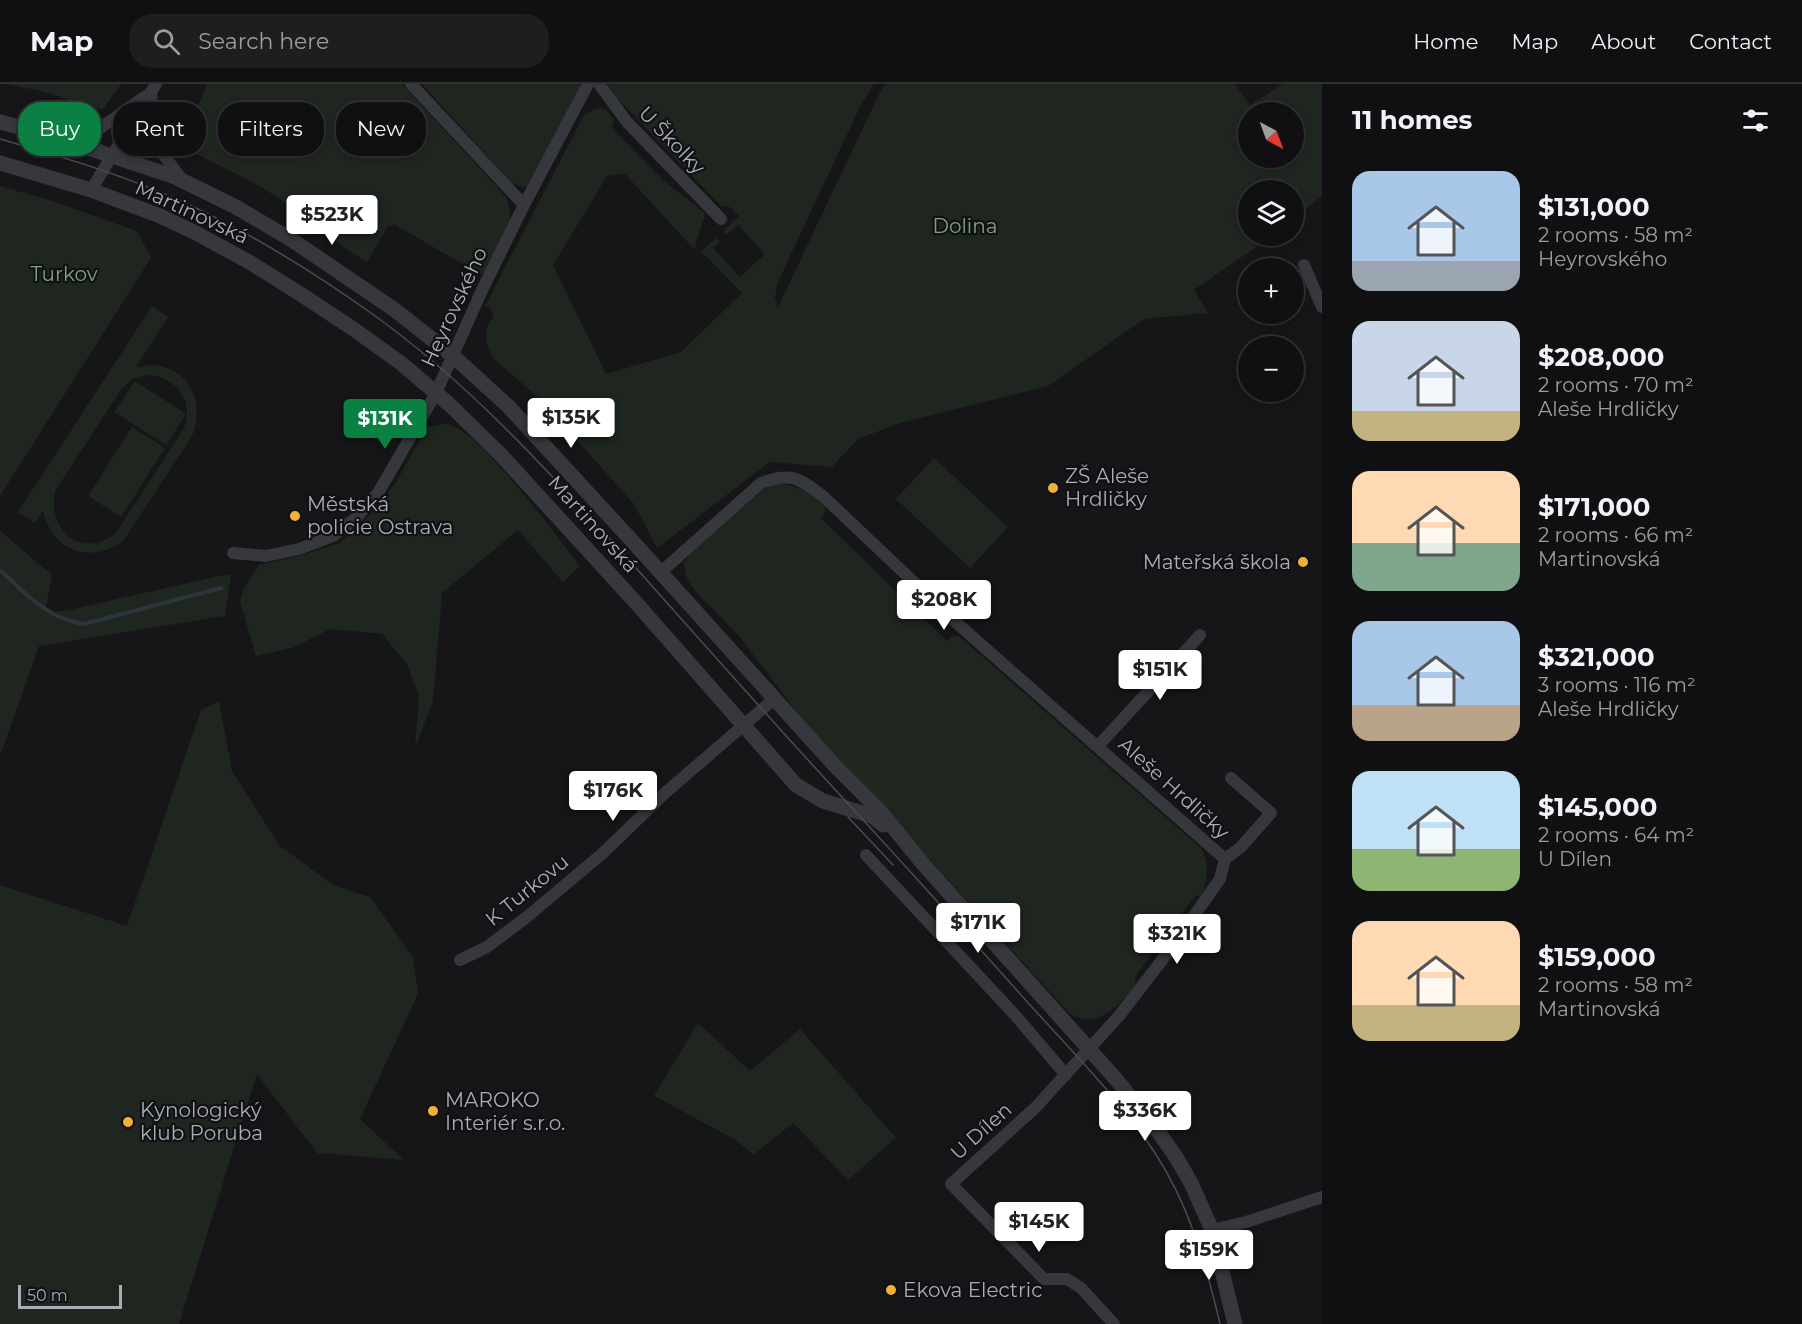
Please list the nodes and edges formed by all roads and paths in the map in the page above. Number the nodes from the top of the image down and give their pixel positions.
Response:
1 (411, 84) edge
2 (588, 84) edge
3 (599, 84) edge
4 (154, 88) edge
5 (0, 122) edge
6 (18, 127) edge
7 (101, 128) edge
8 (101, 152) edge
9 (111, 155) junction
10 (0, 163) edge
11 (184, 181) junction
12 (91, 190) junction
13 (524, 206) junction
14 (721, 219) dead end
15 (1304, 265) dead end
16 (1322, 307) edge
17 (452, 355) junction
18 (436, 393) junction
19 (233, 552) dead end
20 (661, 573) junction
21 (1200, 636) dead end
22 (774, 699) junction
23 (744, 725) junction
24 (1098, 746) junction
25 (1231, 778) dead end
26 (866, 855) dead end
27 (1225, 859) junction
28 (924, 865) junction
29 (460, 960) dead end
30 (1089, 1049) junction
31 (1066, 1075) junction
32 (1322, 1197) edge
33 (1212, 1230) junction
34 (1114, 1324) edge
35 (1235, 1324) edge

1 - 13 street
2 - 13 street, Heyrovského
3 - 14 street, U Školky
4 - 7 street
4 - 9 street
4 - 11 street, Martinovská
5 - 6 street, Martinovská
8 - 9 street, Martinovská
9 - 11 street, Martinovská
9 - 12 street
10 - 12 street, Martinovská
11 - 17 street, Martinovská
12 - 18 street, Martinovská
13 - 17 street, Heyrovského
15 - 16 street
17 - 18 street, Heyrovského
17 - 20 street, Martinovská
18 - 19 street, Heyrovského
18 - 23 street, Martinovská
20 - 22 street, Martinovská
20 - 24 street, Aleše Hrdličky
21 - 24 street, Aleše Hrdličky
22 - 23 street, K Turkovu
22 - 28 street, Martinovská
23 - 28 street, Martinovská
23 - 29 street, K Turkovu
24 - 27 street, Aleše Hrdličky
25 - 27 street, Aleše Hrdličky
26 - 31 street
27 - 30 street, Aleše Hrdličky
28 - 30 street, Martinovská
30 - 31 street, U Dílen
30 - 33 street, Martinovská
31 - 34 street, U Dílen
32 - 33 street
33 - 35 street, Martinovská

